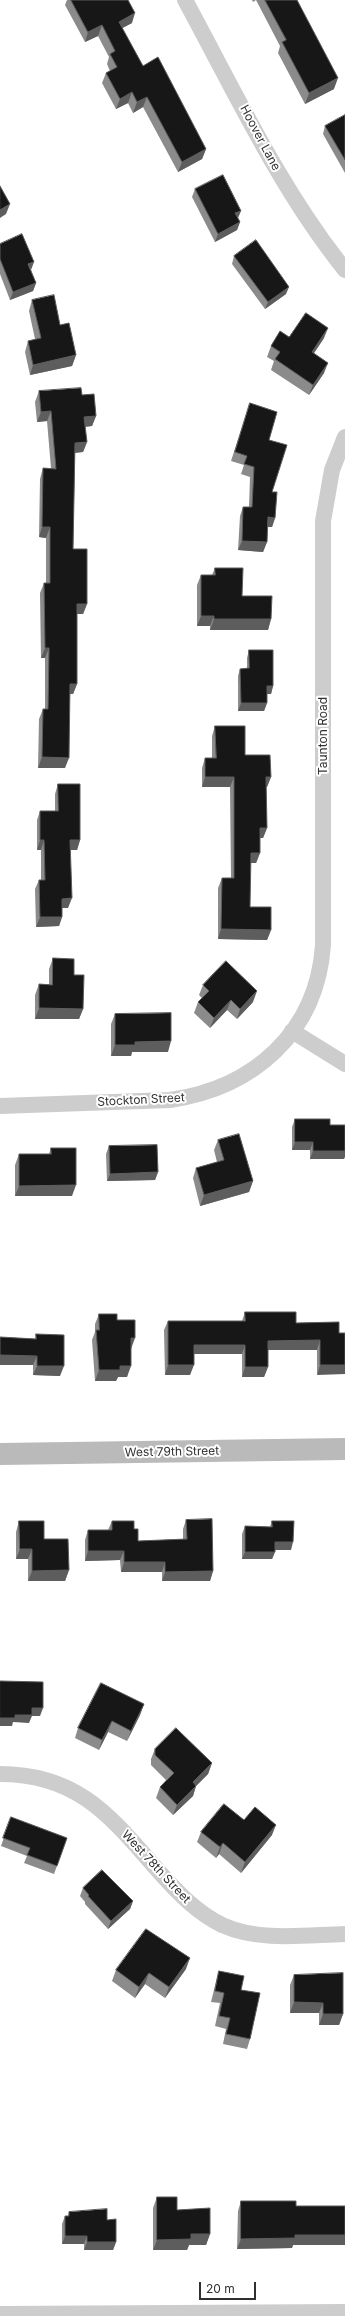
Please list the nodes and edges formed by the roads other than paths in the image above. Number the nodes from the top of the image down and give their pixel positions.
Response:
1 (186, 0) edge
2 (345, 270) edge
3 (345, 437) edge
4 (292, 1031) junction
5 (345, 1064) edge
6 (0, 1106) edge
7 (345, 1450) edge
8 (0, 1454) edge
9 (0, 1774) edge
10 (345, 1934) edge
11 (345, 2312) edge
12 (0, 2314) edge

1 - 2 street, Hoover Lane
3 - 4 street, Taunton Road
4 - 5 street
4 - 6 street, Stockton Street
7 - 8 main road, West 79th Street
9 - 10 street, West 78th Street
11 - 12 street

